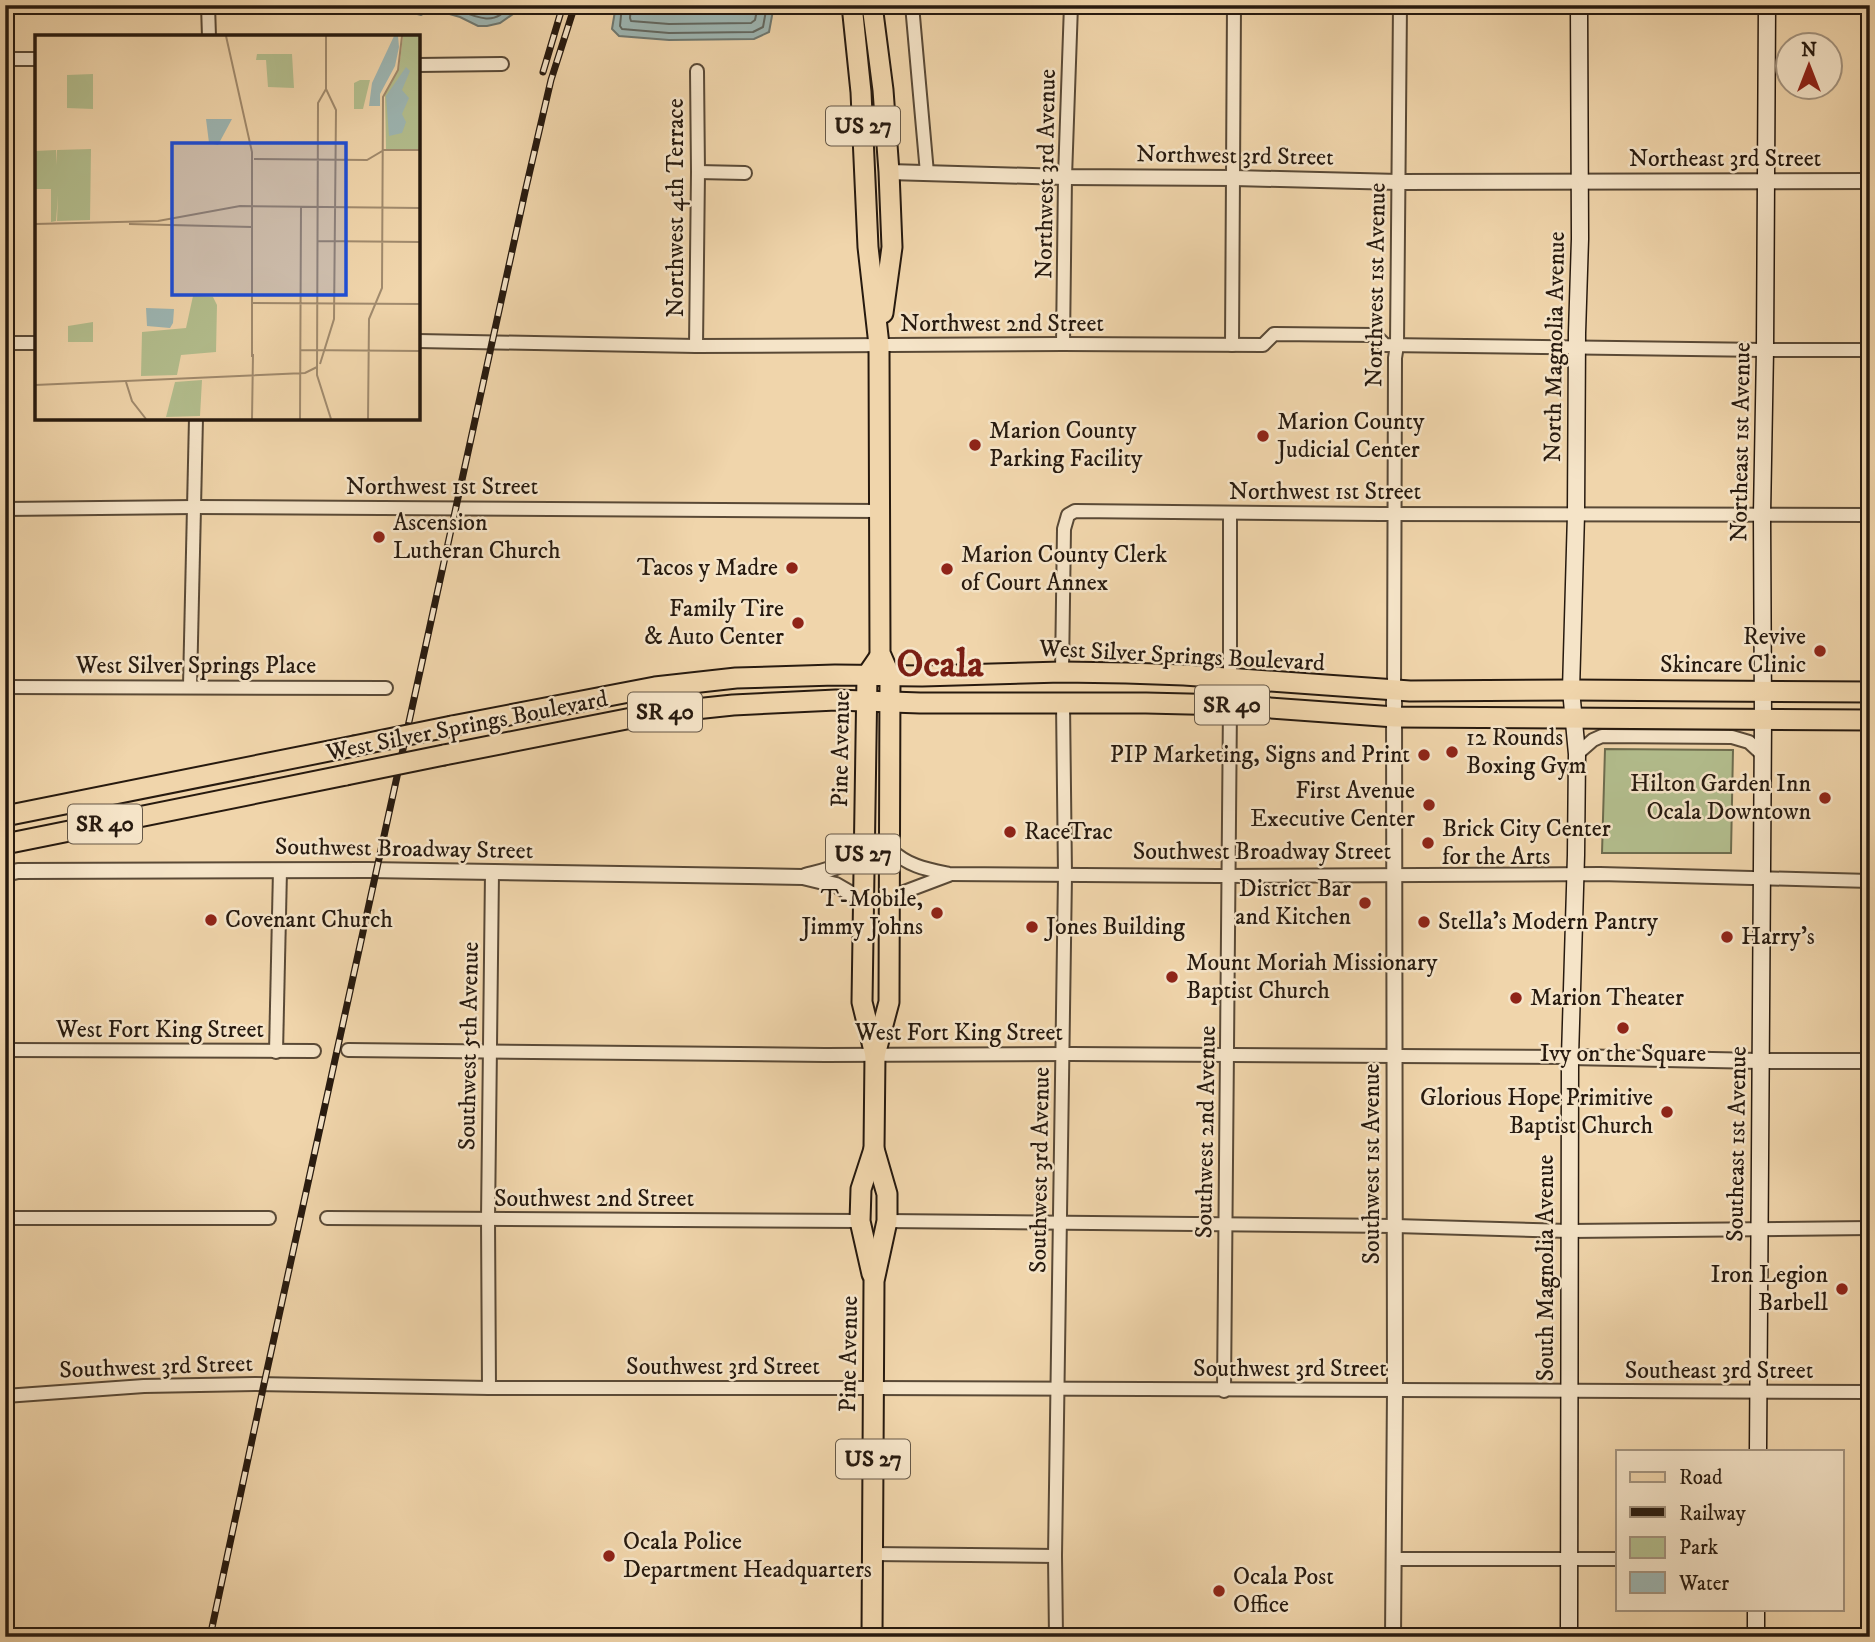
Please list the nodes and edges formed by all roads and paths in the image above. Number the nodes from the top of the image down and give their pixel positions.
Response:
1 (208, 5) edge
2 (852, 5) edge
3 (872, 5) edge
4 (912, 5) edge
5 (1071, 5) edge
6 (1234, 5) edge
7 (1400, 5) edge
8 (1579, 5) edge
9 (1767, 5) edge
10 (209, 35) edge
11 (5, 59) edge
12 (35, 59) edge
13 (502, 64) dead end
14 (420, 65) edge
15 (697, 71) dead end
16 (889, 172) junction
17 (698, 173) junction
18 (745, 173) dead end
19 (927, 173) junction
20 (1065, 177) junction
21 (1234, 178) junction
22 (1765, 181) junction
23 (1870, 181) edge
24 (1399, 182) junction
25 (1580, 182) junction
26 (420, 341) edge
27 (5, 343) edge
28 (35, 343) edge
29 (1063, 344) junction
30 (878, 345) junction
31 (1232, 345) junction
32 (1397, 345) junction
33 (696, 346) junction
34 (1577, 347) junction
35 (1765, 350) junction
36 (1870, 350) edge
37 (197, 420) edge
38 (194, 507) junction
39 (5, 509) edge
40 (878, 511) junction
41 (1230, 513) junction
42 (1394, 514) junction
43 (1576, 514) junction
44 (1762, 514) junction
45 (1870, 515) edge
46 (880, 656) junction
47 (1062, 672) junction
48 (867, 675) junction
49 (890, 676) junction
50 (1230, 679) junction
51 (1312, 685) junction
52 (190, 686) junction
53 (5, 687) edge
54 (386, 688) dead end
55 (1571, 690) junction
56 (1394, 691) junction
57 (1762, 691) junction
58 (1870, 692) edge
59 (866, 701) junction
60 (890, 701) junction
61 (1146, 703) junction
62 (1063, 704) junction
63 (1230, 705) junction
64 (1395, 717) junction
65 (1574, 718) junction
66 (1762, 719) junction
67 (1870, 720) edge
68 (1577, 754) junction
69 (1762, 754) junction
70 (5, 816) edge
71 (5, 844) edge
72 (863, 845) junction
73 (890, 849) junction
74 (280, 870) junction
75 (492, 872) junction
76 (5, 874) edge
77 (949, 874) junction
78 (1395, 874) junction
79 (1575, 874) junction
80 (1065, 875) junction
81 (1230, 876) junction
82 (803, 877) junction
83 (1762, 879) junction
84 (1870, 881) edge
85 (862, 900) junction
86 (890, 905) junction
87 (5, 1050) edge
88 (348, 1050) dead end
89 (314, 1051) dead end
90 (276, 1052) junction
91 (490, 1052) junction
92 (1062, 1054) junction
93 (875, 1055) junction
94 (1228, 1055) junction
95 (1394, 1057) junction
96 (1570, 1057) junction
97 (1760, 1061) junction
98 (1870, 1061) edge
99 (874, 1149) junction
100 (269, 1218) dead end
101 (5, 1219) edge
102 (327, 1219) dead end
103 (488, 1219) junction
104 (860, 1221) junction
105 (887, 1221) junction
106 (1059, 1223) junction
107 (1226, 1224) junction
108 (1395, 1226) junction
109 (1870, 1228) edge
110 (1758, 1229) junction
111 (1570, 1231) junction
112 (874, 1282) junction
113 (489, 1388) junction
114 (873, 1388) junction
115 (1058, 1389) junction
116 (1224, 1391) junction
117 (1395, 1391) junction
118 (1568, 1392) junction
119 (1758, 1392) junction
120 (1870, 1392) edge
121 (5, 1396) edge
122 (1758, 1450) edge
123 (872, 1554) junction
124 (1055, 1556) junction
125 (1394, 1559) junction
126 (1569, 1559) junction
127 (1616, 1559) edge
128 (1756, 1610) edge
129 (872, 1637) edge
130 (1056, 1637) edge
131 (1393, 1637) edge
132 (1569, 1637) edge
133 (1756, 1637) edge

1 - 10 street
2 - 30 main road, Pine Avenue / US 27
3 - 16 main road, Pine Avenue / US 27
4 - 19 street
5 - 20 street, Northwest 3rd Avenue
6 - 21 street
7 - 24 street, Northwest 1st Avenue
8 - 25 main road, North Magnolia Avenue
9 - 22 main road, Northeast 1st Avenue
11 - 12 street
13 - 14 street
15 - 17 street, Northwest 4th Terrace
16 - 19 street, Northwest 3rd Street
16 - 30 main road, Pine Avenue / US 27
17 - 18 street
17 - 33 street, Northwest 4th Terrace
19 - 20 street, Northwest 3rd Street
20 - 21 street, Northwest 3rd Street
20 - 29 street, Northwest 3rd Avenue
21 - 24 street, Northwest 3rd Street
21 - 31 street
22 - 23 street, Northeast 3rd Street
22 - 25 street, Northeast 3rd Street
22 - 35 main road, Northeast 1st Avenue
24 - 25 street, Northwest 3rd Street
24 - 32 street, Northwest 1st Avenue
25 - 34 main road, North Magnolia Avenue
26 - 33 street, Northwest 2nd Street
27 - 28 street
29 - 30 street, Northwest 2nd Street
29 - 31 street, Northwest 2nd Street
30 - 33 street, Northwest 2nd Street
30 - 40 main road, Pine Avenue / US 27
31 - 32 street, Northwest 2nd Street
32 - 34 street, Northwest 2nd Street
32 - 42 street, Northwest 1st Avenue
34 - 35 street, Northwest 2nd Street
34 - 43 main road, North Magnolia Avenue
35 - 36 street, Northwest 2nd Street
35 - 44 main road, Northeast 1st Avenue
37 - 38 street
38 - 39 street, Northwest 1st Street
38 - 40 street, Northwest 1st Street
38 - 52 street
40 - 46 main road, Pine Avenue / US 27
41 - 42 street, Northwest 1st Street
41 - 47 street, Northwest 1st Street
41 - 50 street
42 - 43 street, Northwest 1st Street
42 - 56 street, Northwest 1st Avenue
43 - 44 street, Northwest 1st Street
43 - 55 main road, North Magnolia Avenue
44 - 45 street, Northwest 1st Street
44 - 57 main road, Northeast 1st Avenue
46 - 48 main road, Pine Avenue
46 - 49 main road, Pine Avenue / US 27
47 - 49 main road, West Silver Springs Boulevard / SR 40
47 - 50 main road, West Silver Springs Boulevard / SR 40
48 - 49 main road, West Silver Springs Boulevard / SR 40
48 - 59 main road, Pine Avenue / US 27
48 - 70 main road, West Silver Springs Boulevard / SR 40, bridge
49 - 60 main road, Pine Avenue / US 27
50 - 51 main road, West Silver Springs Boulevard / SR 40
50 - 61 main road
51 - 56 main road, West Silver Springs Boulevard / SR 40
51 - 63 main road
52 - 53 street, West Silver Springs Place
52 - 54 street, West Silver Springs Place
55 - 56 main road, West Silver Springs Boulevard / SR 40
55 - 57 main road, SR 40
55 - 65 main road, South Magnolia Avenue
56 - 64 street, Southwest 1st Avenue
57 - 58 main road, SR 40
57 - 66 main road, Northeast 1st Avenue
59 - 60 main road, West Silver Springs Boulevard / SR 40
59 - 71 main road, West Silver Springs Boulevard / SR 40, bridge
59 - 72 main road, Pine Avenue / US 27
60 - 62 main road, West Silver Springs Boulevard / SR 40
60 - 73 main road, Pine Avenue / US 27
61 - 62 main road, West Silver Springs Boulevard / SR 40
61 - 63 main road, West Silver Springs Boulevard / SR 40
62 - 80 street, Southwest 3rd Avenue
63 - 64 main road, West Silver Springs Boulevard / SR 40
63 - 81 street, Southwest 2nd Avenue
64 - 65 main road, West Silver Springs Boulevard / SR 40
64 - 78 street, Southwest 1st Avenue
65 - 66 main road, SR 40
65 - 68 main road, South Magnolia Avenue
66 - 67 main road, SR 40
66 - 69 main road, Northeast 1st Avenue
68 - 69 street
68 - 79 main road, South Magnolia Avenue
69 - 83 main road, Northeast 1st Avenue
72 - 82 street, Southwest Broadway Street
72 - 85 main road, Pine Avenue / US 27
73 - 77 street, Southwest Broadway Street
73 - 86 main road, Pine Avenue / US 27
74 - 75 street, Southwest Broadway Street
74 - 76 street, Southwest Broadway Street
74 - 90 street
75 - 82 street, Southwest Broadway Street
75 - 91 street, Southwest 5th Avenue
77 - 80 street, Southwest Broadway Street
77 - 86 street, Southwest Broadway Street
78 - 79 street, Southwest Broadway Street
78 - 81 street, Southwest Broadway Street
78 - 95 street, Southwest 1st Avenue
79 - 83 street, Southwest Broadway Street
79 - 96 main road, South Magnolia Avenue
80 - 81 street, Southwest Broadway Street
80 - 92 street, Southwest 3rd Avenue
81 - 94 street, Southwest 2nd Avenue
82 - 85 street, Southwest Broadway Street
83 - 84 street, Southwest Broadway Street
83 - 97 main road, Southeast 1st Avenue
85 - 93 main road, Pine Avenue / US 27
86 - 93 main road, Pine Avenue / US 27
87 - 90 street, West Fort King Street
88 - 91 street, West Fort King Street
89 - 90 street, West Fort King Street
91 - 93 street, West Fort King Street
91 - 103 street, Southwest 5th Avenue
92 - 93 street, West Fort King Street
92 - 94 street, West Fort King Street
92 - 106 street, Southwest 3rd Avenue
93 - 99 main road, Pine Avenue / US 27
94 - 95 street, West Fort King Street
94 - 107 street, Southwest 2nd Avenue
95 - 96 street, West Fort King Street
95 - 108 street, Southwest 1st Avenue
96 - 97 street
96 - 111 main road, South Magnolia Avenue
97 - 98 street
97 - 110 main road, Southeast 1st Avenue
99 - 104 main road, Pine Avenue / US 27
99 - 105 main road, Pine Avenue / US 27
100 - 101 street
102 - 103 street, Southwest 2nd Street
103 - 104 street, Southwest 2nd Street
103 - 113 street, Southwest 5th Avenue
104 - 112 main road, Pine Avenue / US 27
105 - 106 street
105 - 112 main road, Pine Avenue / US 27
106 - 107 street
106 - 115 street, Southwest 3rd Avenue
107 - 108 street
107 - 116 street, Southwest 2nd Avenue
108 - 111 street
108 - 117 street, Southwest 1st Avenue
109 - 110 street
110 - 111 street
110 - 119 main road, Southeast 1st Avenue
111 - 118 main road, South Magnolia Avenue
112 - 114 main road, Pine Avenue / US 27
113 - 114 street, Southwest 3rd Street
113 - 121 street, Southwest 3rd Street
114 - 115 street, Southwest 3rd Street
114 - 123 main road, Pine Avenue / US 27
115 - 116 street, Southwest 3rd Street
115 - 124 street, Southwest 3rd Avenue
116 - 117 street, Southwest 3rd Street
117 - 118 street, Southwest 3rd Street
117 - 125 street, Southwest 1st Avenue
118 - 119 street, Southeast 3rd Street
118 - 126 main road, South Magnolia Avenue
119 - 120 street, Southeast 3rd Street
119 - 122 main road, Southeast 1st Avenue
123 - 124 street
123 - 129 main road, Pine Avenue / US 27
124 - 130 street, Southwest 3rd Avenue
125 - 126 street
125 - 131 street, Southwest 1st Avenue
126 - 127 street
126 - 132 main road, South Magnolia Avenue
128 - 133 main road

